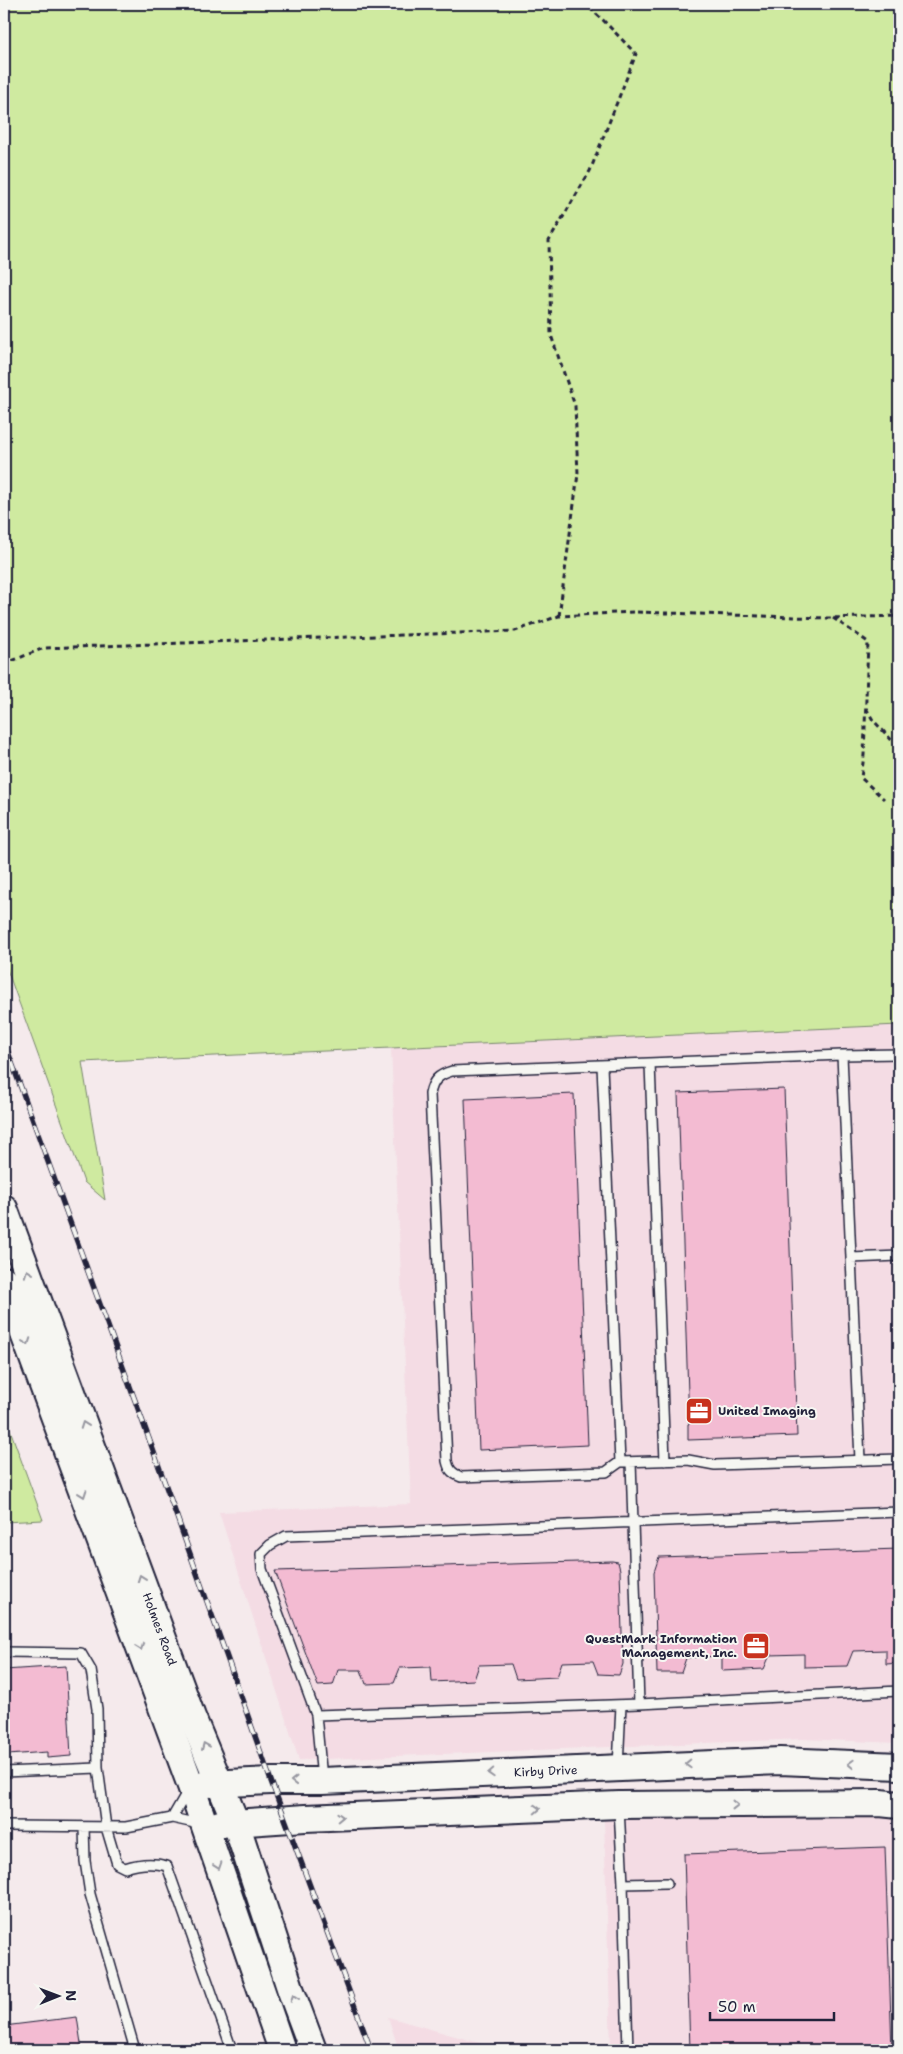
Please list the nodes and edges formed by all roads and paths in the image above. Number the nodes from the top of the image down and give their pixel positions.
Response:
1 (585, 4) edge
2 (559, 616) junction
3 (899, 616) edge
4 (833, 618) junction
5 (4, 664) edge
6 (866, 707) junction
7 (899, 748) edge
8 (884, 799) dead end
9 (899, 1054) edge
10 (842, 1055) junction
11 (650, 1064) junction
12 (602, 1066) junction
13 (4, 1208) edge
14 (899, 1256) edge
15 (852, 1258) junction
16 (4, 1280) edge
17 (899, 1459) edge
18 (860, 1460) junction
19 (665, 1461) junction
20 (620, 1462) junction
21 (631, 1462) junction
22 (899, 1512) edge
23 (632, 1524) junction
24 (4, 1652) edge
25 (899, 1691) edge
26 (621, 1704) junction
27 (640, 1704) junction
28 (316, 1715) junction
29 (899, 1766) edge
30 (618, 1767) junction
31 (98, 1768) junction
32 (4, 1772) edge
33 (322, 1781) junction
34 (221, 1783) junction
35 (191, 1786) junction
36 (619, 1805) junction
37 (899, 1805) edge
38 (172, 1818) junction
39 (236, 1823) junction
40 (204, 1825) junction
41 (4, 1826) edge
42 (84, 1827) junction
43 (106, 1827) junction
44 (667, 1883) dead end
45 (623, 1884) junction
46 (135, 2050) edge
47 (232, 2050) edge
48 (282, 2050) edge
49 (313, 2050) edge
50 (628, 2050) edge

1 - 2 path
2 - 4 path
2 - 5 path
3 - 4 path
4 - 6 path
6 - 7 path
6 - 8 path
9 - 10 lane
10 - 11 lane
10 - 15 lane
11 - 12 lane
11 - 19 lane
12 - 20 lane
12 - 20 lane
34 -> 13 main road, Holmes Road
14 - 15 lane
15 - 18 lane
16 -> 35 main road, Holmes Road
17 - 18 lane
18 - 19 lane
19 - 21 lane
20 - 21 lane
21 - 23 lane
22 - 23 lane
23 - 27 lane
23 - 28 lane
24 - 31 lane
25 - 27 lane
26 - 27 lane
26 - 28 lane
26 - 30 lane
28 - 33 lane
29 -> 30 main road, Kirby Drive
30 -> 33 main road, Kirby Drive
30 - 36 main road
31 - 32 lane
31 - 43 lane
33 -> 34 main road, Kirby Drive
34 - 35 main road, Kirby Drive
34 - 39 main road, Holmes Road
35 - 38 lane
35 - 40 main road, Holmes Road
36 -> 37 main road
39 -> 36 main road
36 - 45 lane
38 - 40 lane
38 - 43 lane
39 - 40 main road
49 -> 39 main road, Holmes Road
40 -> 48 main road, Holmes Road
41 - 42 lane
42 - 43 lane
42 - 46 lane
43 - 47 lane
44 - 45 lane
45 - 50 lane

